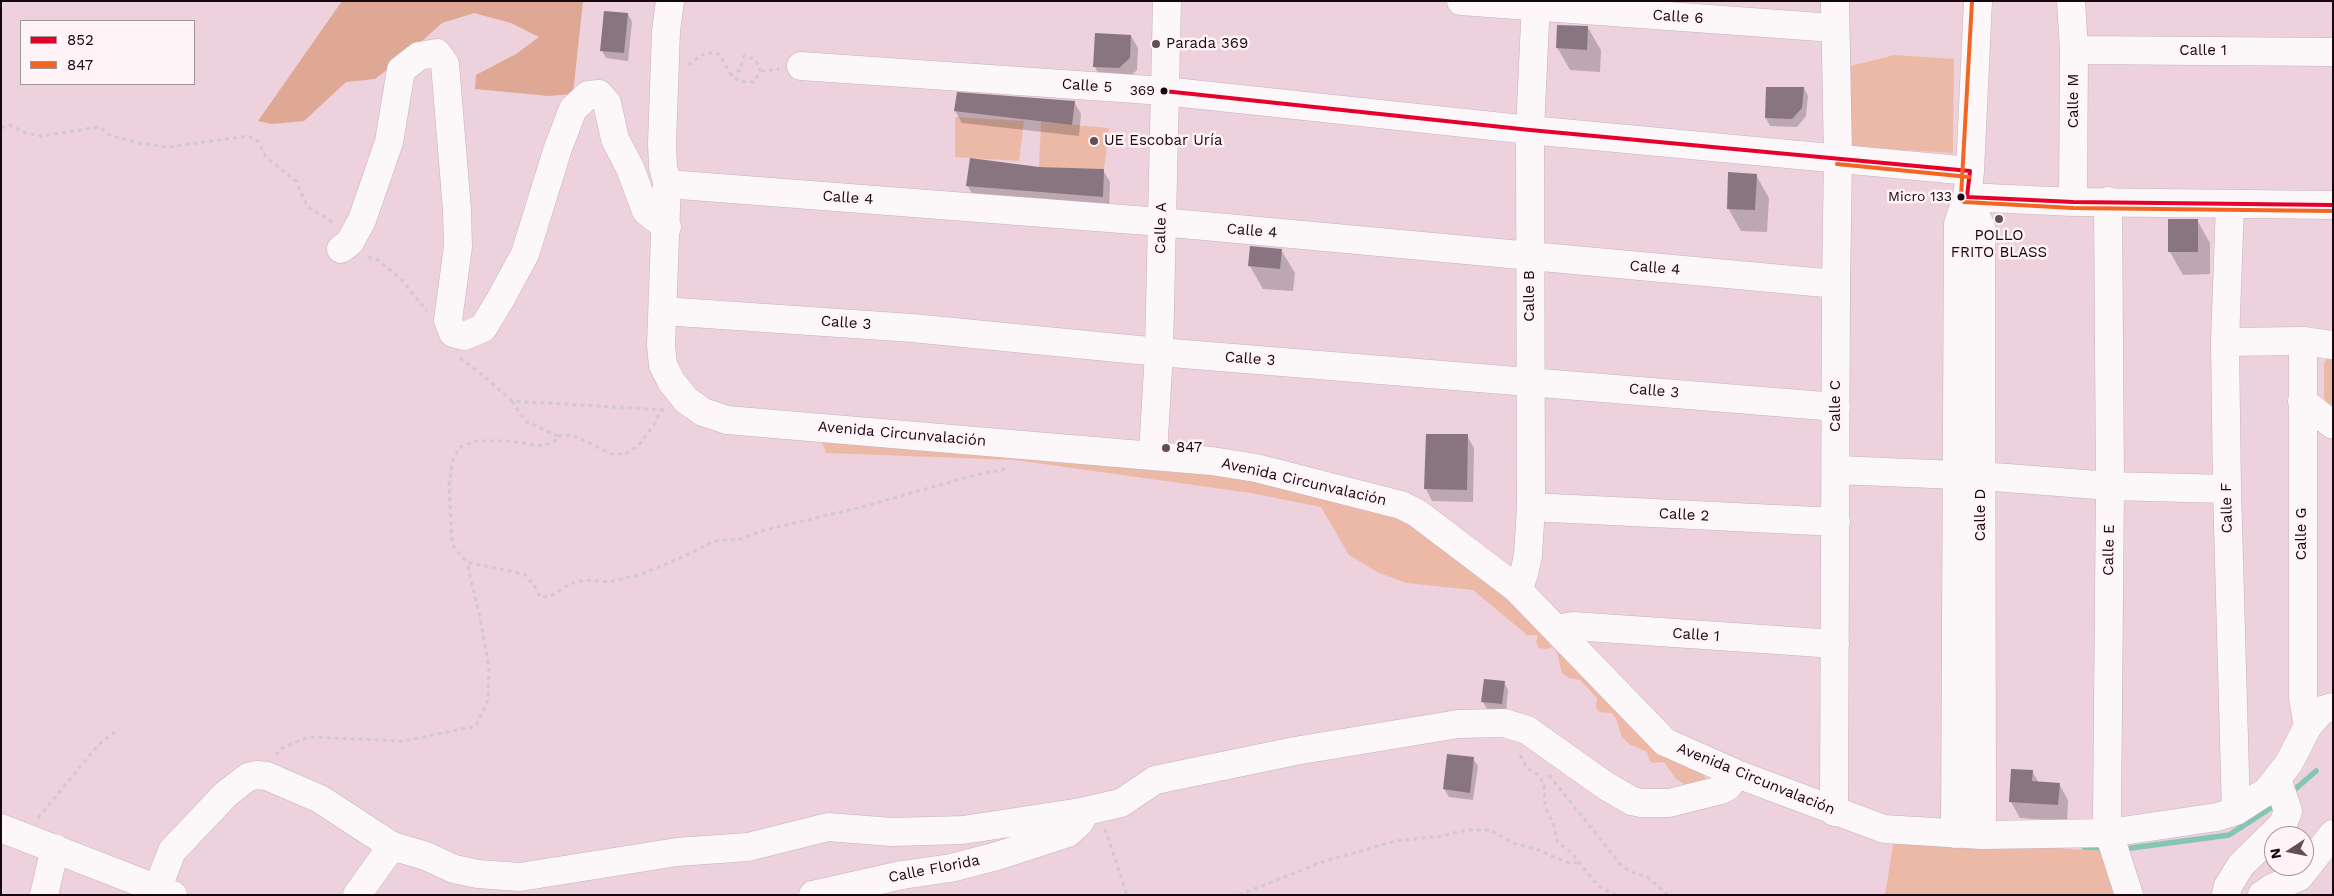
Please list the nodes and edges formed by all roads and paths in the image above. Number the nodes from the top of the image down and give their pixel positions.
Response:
1 (670, 1) edge
2 (680, 1) edge
3 (1167, 1) edge
4 (1461, 1) edge
5 (1978, 1) edge
6 (2071, 1) edge
7 (1536, 4) edge
8 (1834, 14) edge
9 (2074, 50) junction
10 (2333, 52) edge
11 (685, 66) dead end
12 (802, 66) dead end
13 (731, 75) junction
14 (1164, 91) junction
15 (1, 128) edge
16 (1530, 130) junction
17 (1838, 158) junction
18 (668, 183) junction
19 (1969, 184) junction
20 (2108, 201) junction
21 (2073, 202) junction
22 (2230, 205) junction
23 (2333, 205) edge
24 (1161, 222) junction
25 (667, 227) junction
26 (341, 249) junction
27 (1530, 256) junction
28 (1836, 284) junction
29 (663, 311) junction
30 (428, 312) dead end
31 (2302, 341) junction
32 (2225, 342) junction
33 (2333, 345) edge
34 (1159, 352) junction
35 (456, 355) dead end
36 (1531, 381) junction
37 (512, 401) junction
38 (2302, 401) junction
39 (1836, 406) junction
40 (661, 410) junction
41 (670, 411) dead end
42 (2333, 425) edge
43 (558, 436) junction
44 (1154, 454) junction
45 (1009, 468) dead end
46 (1836, 470) junction
47 (1969, 475) junction
48 (2110, 486) junction
49 (2227, 490) junction
50 (1531, 507) junction
51 (1836, 522) junction
52 (466, 562) junction
53 (1516, 588) junction
54 (1556, 629) junction
55 (1835, 644) junction
56 (2333, 707) edge
57 (2308, 726) junction
58 (119, 729) dead end
59 (1547, 743) junction
60 (1516, 753) dead end
61 (1737, 774) junction
62 (267, 776) junction
63 (2277, 779) junction
64 (1089, 810) junction
65 (2236, 811) junction
66 (1834, 812) junction
67 (1, 828) edge
68 (2110, 833) junction
69 (2333, 834) edge
70 (1969, 835) junction
71 (26, 838) junction
72 (392, 846) junction
73 (55, 848) junction
74 (1579, 863) junction
75 (165, 891) edge
76 (44, 895) edge
77 (357, 895) edge
78 (813, 895) edge
79 (1127, 895) edge
80 (1239, 895) edge
81 (1615, 895) edge
82 (1668, 895) edge
83 (2129, 895) edge
84 (2226, 895) edge
85 (2262, 895) edge

1 - 18 street
2 - 18 street
3 - 14 street, Calle A
4 - 7 street, Calle 6
5 - 19 street, Calle D
6 - 9 street, Calle M
7 - 8 street, Calle 6
7 - 16 street, Calle B
8 - 17 street, Calle C
9 - 10 street, Calle 1
9 - 21 street, Calle M
11 - 13 path
12 - 14 street, Calle 5
13 - 13 path
14 - 16 street, Calle 5
14 - 24 street, Calle A
15 - 26 path
16 - 17 street, Calle 5
16 - 27 street, Calle B
17 - 19 street, Calle 5
17 - 28 street, Calle C
18 - 24 street, Calle 4
18 - 25 street, Avenida Circunvalación
19 - 21 street
19 - 47 street, Calle D
20 - 21 street
20 - 22 street
20 - 48 street, Calle E
22 - 23 street
22 - 32 street, Calle F
24 - 27 street, Calle 4
24 - 34 street, Calle A
25 - 26 street
25 - 29 street, Avenida Circunvalación
26 - 30 path
27 - 28 street, Calle 4
27 - 36 street, Calle B
28 - 39 street, Calle C
29 - 34 street, Calle 3
29 - 44 street, Avenida Circunvalación
31 - 32 street
31 - 33 street
31 - 38 street, Calle G
32 - 49 street, Calle F
34 - 36 street, Calle 3
34 - 44 street, Calle A
35 - 37 path
36 - 39 street, Calle 3
36 - 50 street, Calle B
37 - 40 path
37 - 43 path
38 - 42 street
38 - 57 street, Calle G
39 - 46 street, Calle C
40 - 41 path
40 - 43 path
43 - 52 path
44 - 53 street, Avenida Circunvalación
45 - 52 path
46 - 47 street
46 - 51 street, Calle C
47 - 48 street
47 - 70 street, Calle D
48 - 49 street
48 - 68 street, Calle E
49 - 65 street, Calle F
50 - 51 street, Calle 2
50 - 53 street, Calle B
51 - 55 street, Calle C
52 - 62 path
53 - 54 street, Avenida Circunvalación
54 - 55 street, Calle 1
54 - 61 street, Avenida Circunvalación
55 - 66 street, Calle C
56 - 57 street, Avenida Circunvalación
57 - 63 street, Avenida Circunvalación
58 - 71 path
59 - 61 street
59 - 64 street
59 - 82 path
60 - 74 path
61 - 66 street, Avenida Circunvalación
62 - 72 street
62 - 75 street
63 - 65 street, Avenida Circunvalación
63 - 84 street
64 - 72 street
64 - 78 street, Calle Florida
64 - 79 path
65 - 68 street, Avenida Circunvalación
66 - 70 street, Avenida Circunvalación
67 - 71 street
68 - 70 street, Avenida Circunvalación
68 - 83 street, Calle E
69 - 85 street
71 - 73 street
72 - 77 street
73 - 75 street
73 - 76 street
74 - 80 path
74 - 81 path

